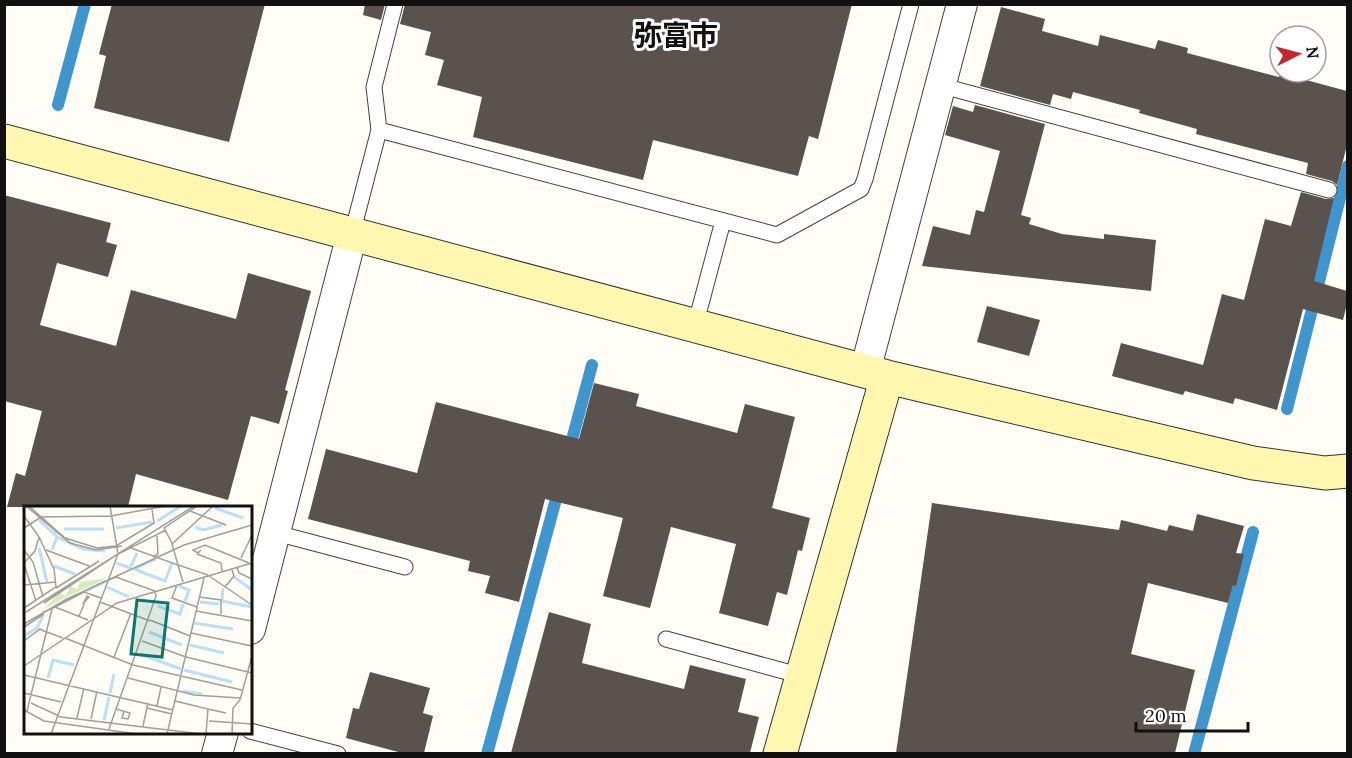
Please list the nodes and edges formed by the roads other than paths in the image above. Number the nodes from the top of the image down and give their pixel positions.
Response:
1 (395, 4) edge
2 (911, 4) edge
3 (962, 4) edge
4 (939, 85) junction
5 (379, 130) junction
6 (4, 141) edge
7 (1329, 190) dead end
8 (723, 221) junction
9 (352, 234) junction
10 (696, 326) junction
11 (876, 374) junction
12 (1347, 471) edge
13 (276, 533) junction
14 (405, 567) dead end
15 (252, 622) edge
16 (666, 639) dead end
17 (802, 676) junction
18 (252, 732) edge
19 (222, 734) edge
20 (217, 753) edge
21 (338, 753) edge
22 (780, 753) edge

1 - 5 lane
2 - 8 lane
3 - 4 street
4 - 7 lane
4 - 11 street
5 - 8 lane
5 - 9 lane
6 - 9 street
8 - 10 lane
9 - 10 street
9 - 13 street
10 - 11 street
11 - 12 street
11 - 17 street
13 - 14 lane
13 - 15 street
16 - 17 lane
17 - 22 street
18 - 21 lane
19 - 20 street

